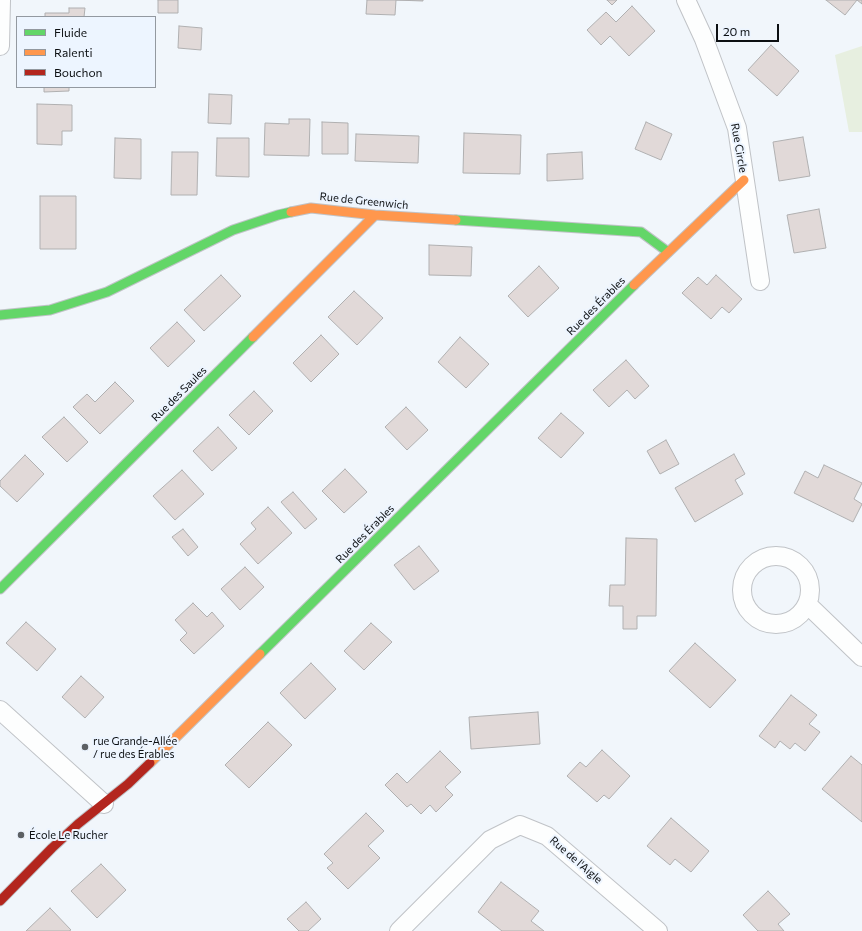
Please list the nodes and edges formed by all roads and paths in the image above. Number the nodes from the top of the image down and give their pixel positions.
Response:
1 (1, 0) edge
2 (686, 0) edge
3 (0, 46) edge
4 (744, 180) junction
5 (376, 215) junction
6 (668, 252) junction
7 (760, 281) dead end
8 (0, 315) edge
9 (0, 589) edge
10 (807, 604) dead end
11 (862, 657) edge
12 (0, 710) edge
13 (104, 804) junction
14 (0, 901) edge
15 (399, 931) edge
16 (658, 931) edge

1 - 3 street
2 - 4 street, Rue Circle
4 - 6 street, Rue des Érables
4 - 7 street, Rue Circle
5 - 6 street, Rue de Greenwich
5 - 8 street, Rue de Greenwich
5 - 9 street, Rue des Saules
6 - 13 street, Rue des Érables
10 - 11 street
12 - 13 street
13 - 14 street, Rue des Érables
15 - 16 street, Rue de l'Aigle

